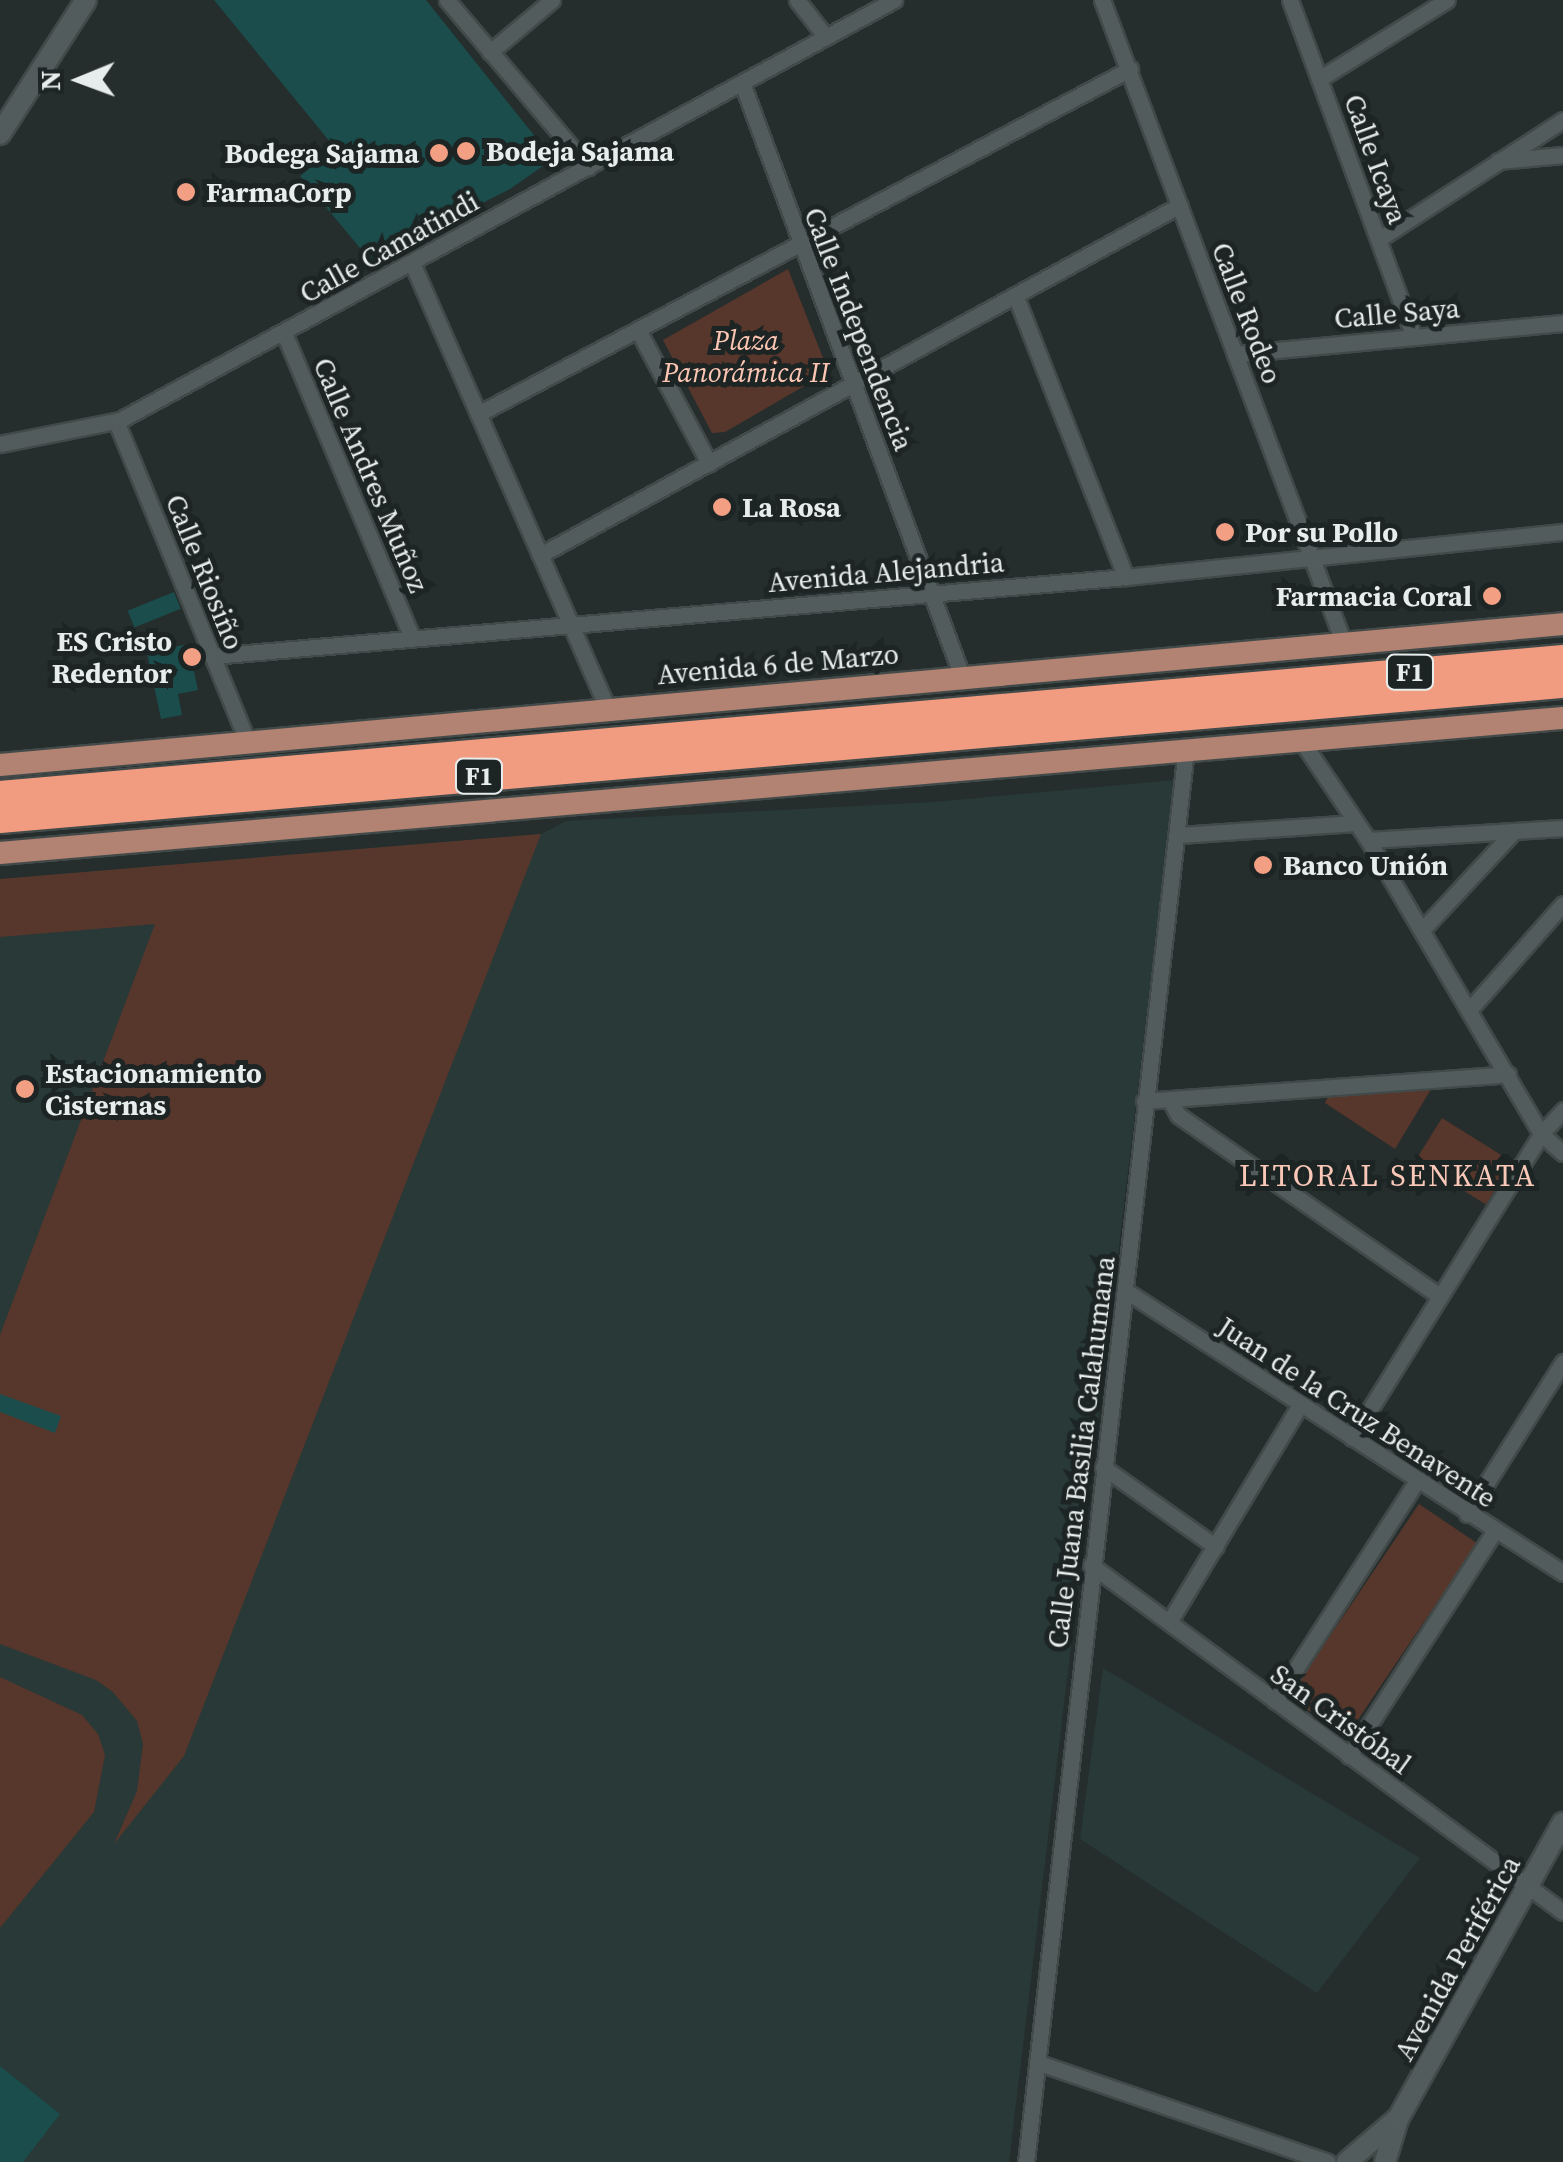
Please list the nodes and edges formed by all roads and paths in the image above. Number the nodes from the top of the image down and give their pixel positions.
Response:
1 (86, 0) edge
2 (447, 0) edge
3 (552, 0) edge
4 (797, 0) edge
5 (894, 0) edge
6 (1102, 0) edge
7 (1290, 0) edge
8 (1447, 0) edge
9 (826, 37) junction
10 (490, 52) junction
11 (1130, 70) junction
12 (1319, 79) junction
13 (742, 83) junction
14 (1563, 120) edge
15 (0, 134) edge
16 (1563, 155) edge
17 (1494, 161) junction
18 (588, 167) junction
19 (1180, 206) junction
20 (1379, 239) junction
21 (798, 243) junction
22 (412, 263) junction
23 (1016, 297) junction
24 (1563, 323) edge
25 (639, 332) junction
26 (284, 333) junction
27 (1414, 336) junction
28 (1235, 354) junction
29 (854, 381) junction
30 (478, 414) junction
31 (116, 420) junction
32 (0, 444) edge
33 (710, 462) junction
34 (1563, 532) edge
35 (540, 555) junction
36 (1314, 558) junction
37 (1126, 578) junction
38 (932, 592) junction
39 (570, 624) junction
40 (1563, 624) edge
41 (412, 637) junction
42 (1344, 644) junction
43 (212, 656) junction
44 (1555, 672) edge
45 (964, 679) junction
46 (609, 712) junction
47 (1563, 718) edge
48 (1301, 740) junction
49 (248, 743) junction
50 (1186, 748) junction
51 (0, 765) edge
52 (0, 795) edge
53 (0, 819) edge
54 (1356, 822) junction
55 (1563, 828) edge
56 (1514, 831) junction
57 (1179, 835) junction
58 (1368, 840) junction
59 (0, 854) edge
60 (1563, 904) edge
61 (1422, 930) junction
62 (1470, 1009) junction
63 (1508, 1074) junction
64 (1170, 1100) junction
65 (1144, 1101) junction
66 (1563, 1110) edge
67 (1541, 1134) junction
68 (1563, 1154) edge
69 (1126, 1291) junction
70 (1439, 1296) junction
71 (1563, 1362) edge
72 (1300, 1405) junction
73 (1352, 1438) junction
74 (1103, 1467) junction
75 (1417, 1482) junction
76 (1467, 1514) junction
77 (1494, 1532) junction
78 (1216, 1547) junction
79 (1091, 1565) junction
80 (1563, 1573) edge
81 (1168, 1622) junction
82 (1275, 1701) junction
83 (1350, 1756) junction
84 (1563, 1822) edge
85 (1529, 1888) junction
86 (1563, 1912) edge
87 (1039, 2064) junction
88 (1398, 2119) junction
89 (1026, 2162) edge
90 (1328, 2162) edge
91 (1347, 2162) edge
92 (1385, 2162) edge

1 - 15 street
2 - 10 street
3 - 10 street
4 - 9 street
5 - 9 street, Calle Camatindi
6 - 11 street, Calle Rodeo
7 - 12 street, Calle Icaya
8 - 12 street
9 - 13 street, Calle Camatindi
10 - 18 street
11 - 19 street, Calle Rodeo
11 - 21 street
12 - 20 street, Calle Icaya
13 - 18 street, Calle Camatindi
13 - 21 street, Calle Independencia
14 - 17 street
16 - 17 street
17 - 20 street
18 - 22 street, Calle Camatindi
19 - 23 street
19 - 28 street, Calle Rodeo
20 - 27 street, Calle Icaya
21 - 25 street
21 - 29 street, Calle Independencia
22 - 26 street, Calle Camatindi
22 - 30 street
23 - 29 street
23 - 37 street
24 - 27 street, Calle Saya
25 - 30 street
25 - 33 street
26 - 31 street, Calle Camatindi
26 - 41 street, Calle Andres Muñoz
27 - 28 street, Calle Saya
28 - 36 street, Calle Rodeo
29 - 33 street
29 - 38 street, Calle Independencia
30 - 35 street
31 - 32 street, Calle Camatindi
31 - 43 street, Calle Riosiño
33 - 35 street
34 - 36 street, Avenida Alejandria
35 - 39 street
36 - 37 street, Avenida Alejandria
36 - 42 street, Calle Rodeo
37 - 38 street, Avenida Alejandria
38 - 39 street, Avenida Alejandria
38 - 45 street, Calle Independencia
39 - 41 street, Avenida Alejandria
39 - 46 street
40 - 42 main road, Avenida 6 de Marzo
41 - 43 street, Avenida Alejandria
42 - 45 main road, Avenida 6 de Marzo
43 - 49 street, Calle Riosiño
44 - 52 highway, F1
44 - 53 highway, F1
45 - 46 main road, Avenida 6 de Marzo
46 - 49 main road, Avenida 6 de Marzo
47 - 48 main road
48 - 50 main road
48 - 54 street
49 - 51 main road, Avenida 6 de Marzo
50 - 57 street, Calle Juana Basilia Calahumana
50 - 59 main road
54 - 57 street
54 - 58 street
55 - 56 street
56 - 58 street
56 - 61 street
57 - 65 street, Calle Juana Basilia Calahumana
58 - 61 street
60 - 62 street
61 - 62 street
62 - 63 street
63 - 64 street
63 - 67 street
64 - 65 street
64 - 70 street
65 - 69 street, Calle Juana Basilia Calahumana
66 - 67 street
67 - 68 street
67 - 70 street
69 - 72 street, Juan de la Cruz Benavente
69 - 74 street, Calle Juana Basilia Calahumana
70 - 73 street
71 - 76 street
72 - 73 street, Juan de la Cruz Benavente
72 - 78 street
73 - 75 street, Juan de la Cruz Benavente
74 - 78 street
74 - 79 street, Calle Juana Basilia Calahumana
75 - 76 street, Juan de la Cruz Benavente
75 - 82 street
76 - 77 street, Juan de la Cruz Benavente
77 - 80 street, Juan de la Cruz Benavente
77 - 83 street
78 - 81 street
79 - 81 street, San Cristóbal
79 - 87 street, Calle Juana Basilia Calahumana
81 - 82 street, San Cristóbal
82 - 83 street, San Cristóbal
83 - 85 street, San Cristóbal
84 - 85 street, Avenida Periférica
85 - 86 street, San Cristóbal
85 - 88 street, Avenida Periférica
87 - 89 street, Calle Juana Basilia Calahumana
87 - 90 street
88 - 91 street, Avenida Periférica
88 - 92 street, Avenida Periférica

